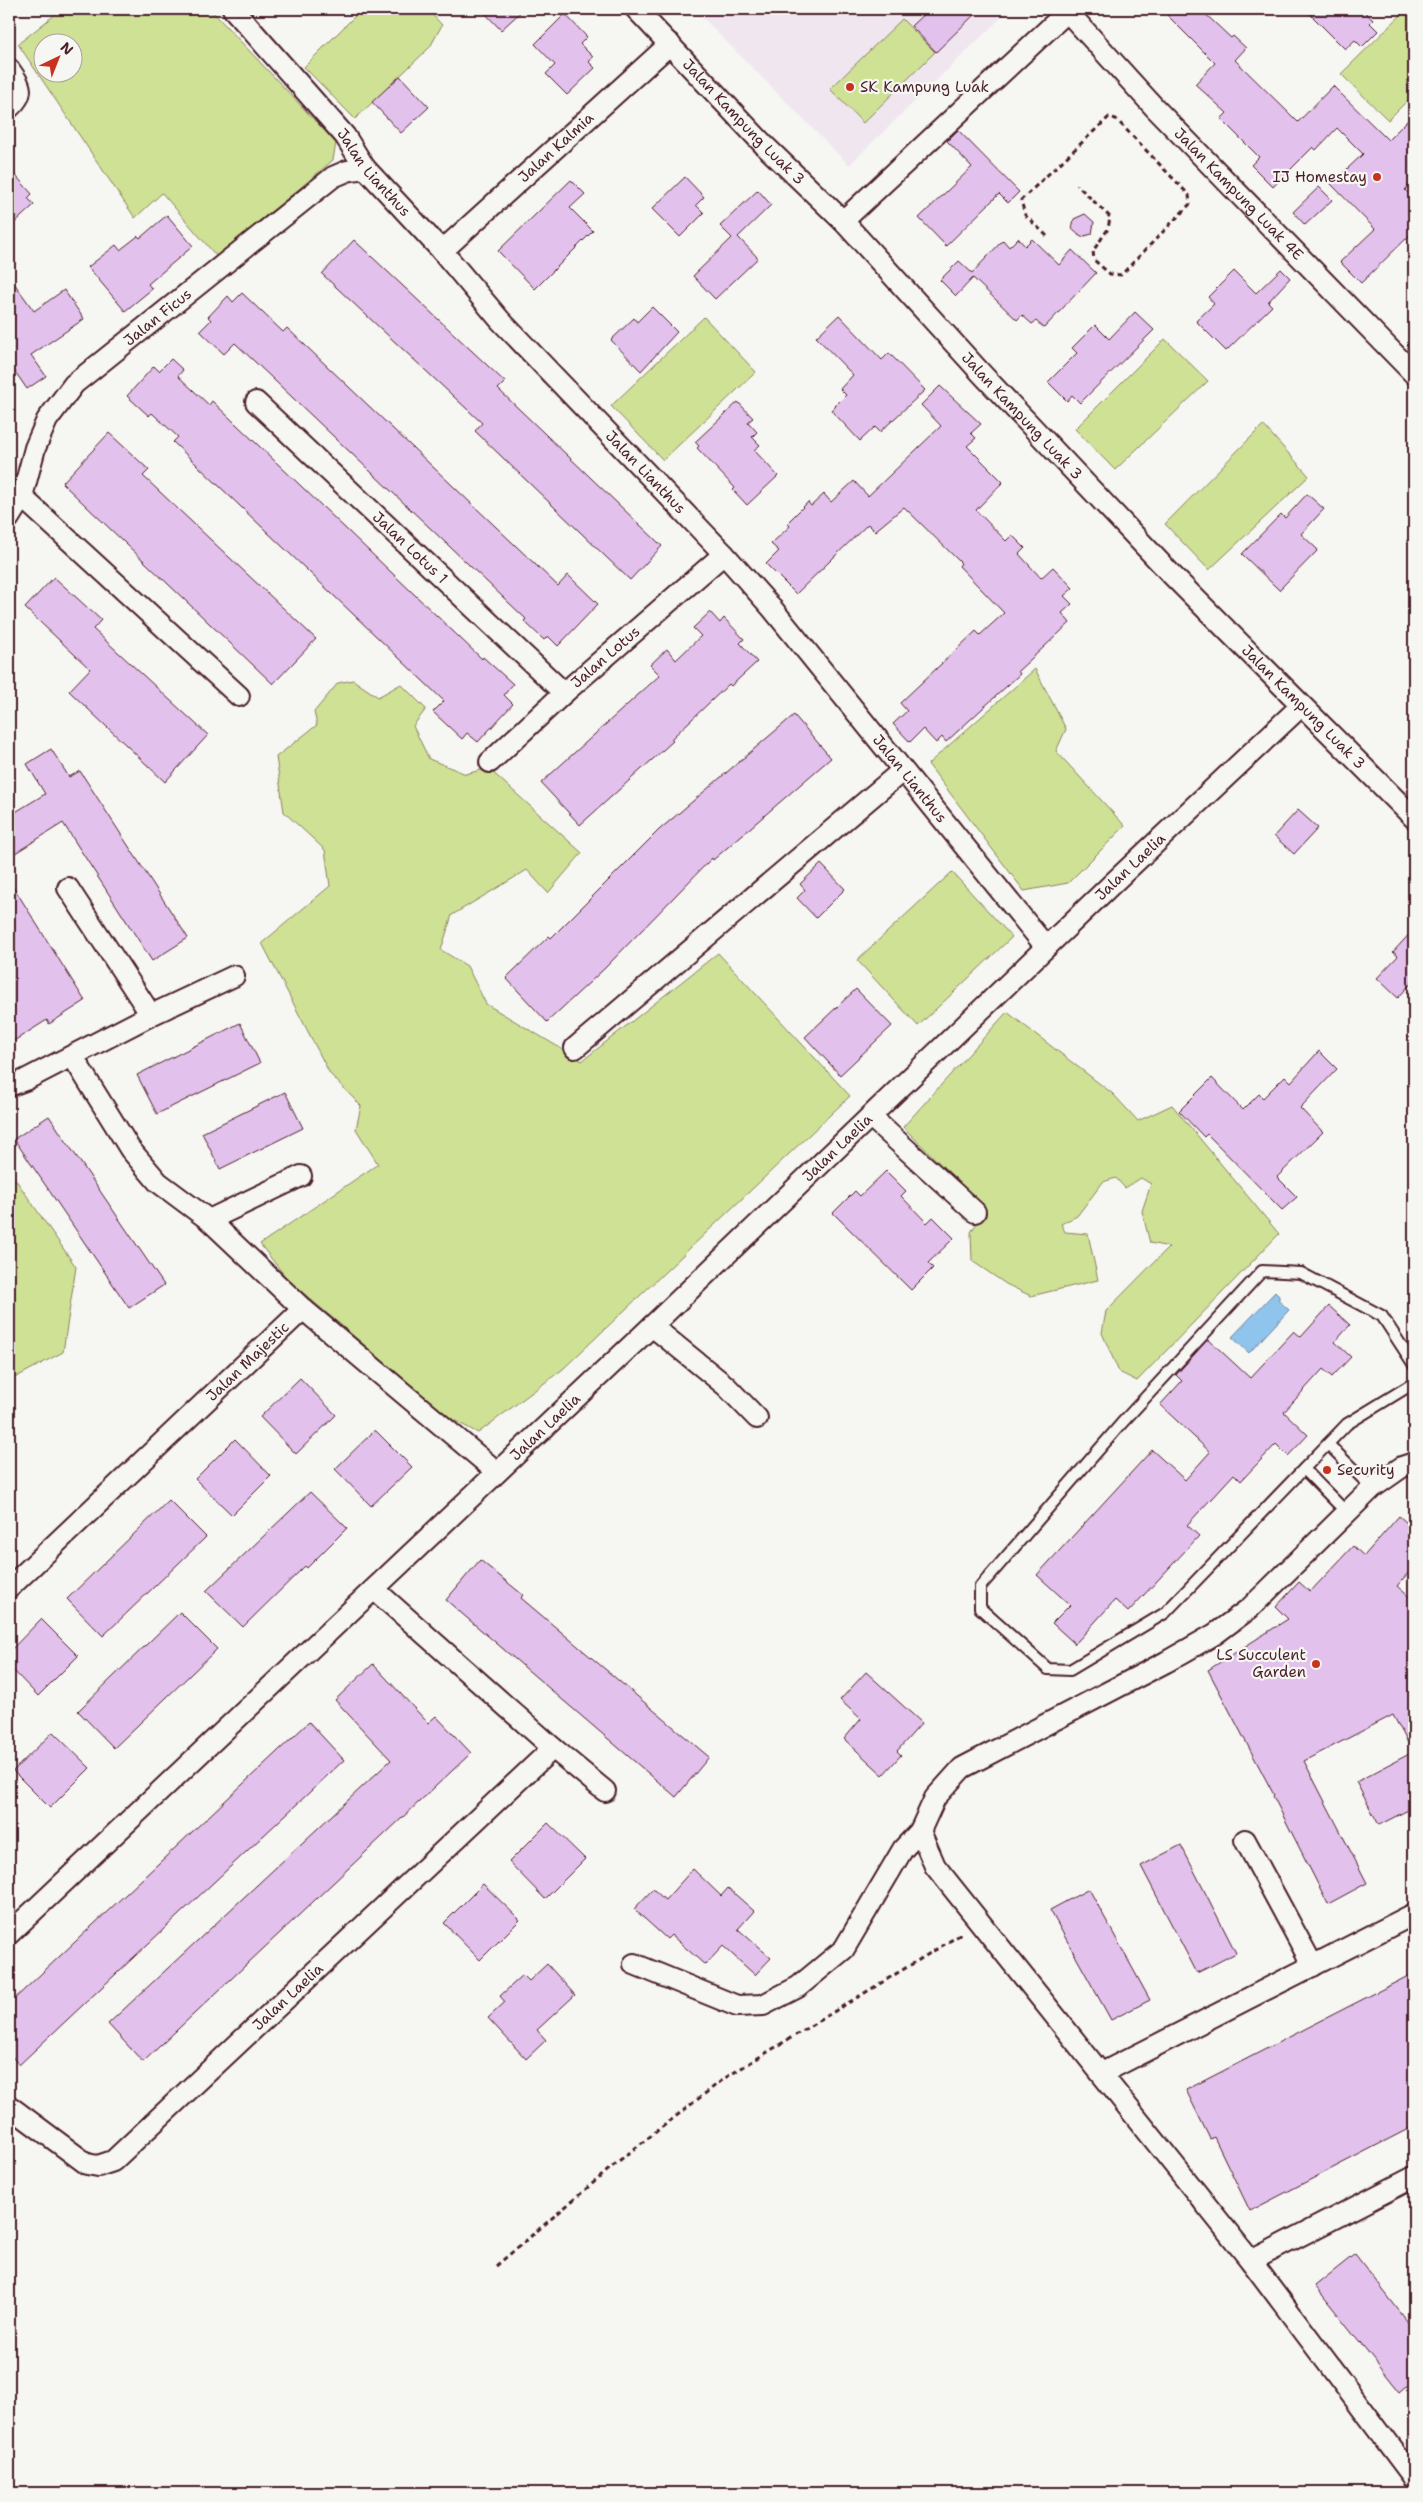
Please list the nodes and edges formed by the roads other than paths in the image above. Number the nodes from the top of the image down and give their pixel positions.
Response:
1 (233, 9) edge
2 (636, 9) edge
3 (1069, 10) edge
4 (670, 44) junction
5 (9, 69) edge
6 (14, 104) edge
7 (365, 168) junction
8 (843, 222) junction
9 (442, 251) junction
10 (1414, 374) edge
11 (256, 402) dead end
12 (22, 497) junction
13 (9, 518) edge
14 (724, 554) junction
15 (564, 693) junction
16 (239, 696) dead end
17 (1301, 706) junction
18 (490, 762) dead end
19 (902, 771) junction
20 (1414, 818) edge
21 (68, 888) dead end
22 (1046, 947) junction
23 (234, 976) dead end
24 (151, 1015) junction
25 (575, 1048) dead end
26 (73, 1057) junction
27 (9, 1086) edge
28 (870, 1117) junction
29 (301, 1176) dead end
30 (975, 1212) dead end
31 (210, 1220) junction
32 (303, 1309) junction
33 (652, 1326) junction
34 (1414, 1365) edge
35 (1414, 1383) edge
36 (757, 1418) dead end
37 (1328, 1444) junction
38 (1414, 1463) edge
39 (1304, 1469) junction
40 (497, 1472) junction
41 (1372, 1488) junction
42 (1347, 1513) junction
43 (9, 1588) edge
44 (375, 1590) junction
45 (553, 1748) junction
46 (605, 1791) dead end
47 (920, 1831) junction
48 (1245, 1840) dead end
49 (1414, 1914) edge
50 (9, 1934) edge
51 (634, 1964) dead end
52 (1313, 1966) junction
53 (1102, 2073) junction
54 (9, 2106) edge
55 (1414, 2177) edge
56 (1251, 2261) junction
57 (1414, 2478) edge

1 - 7 street, Jalan Lianthus
2 - 4 street, Jalan Kampung Luak 3
3 - 8 street
3 - 10 street, Jalan Kampung Luak 4E
4 - 8 street, Jalan Kampung Luak 3
4 - 9 street, Jalan Kalmia
5 - 6 street
7 - 9 street, Jalan Lianthus
7 - 12 street, Jalan Ficus
8 - 17 street, Jalan Kampung Luak 3
9 - 14 street, Jalan Lianthus
11 - 15 street, Jalan Lotus 1
12 - 13 street, Jalan Ficus
12 - 16 street
14 - 15 street, Jalan Lotus
14 - 19 street, Jalan Lianthus
15 - 18 street, Jalan Lotus
17 - 20 street, Jalan Kampung Luak 3
17 - 22 street, Jalan Laelia
19 - 22 street, Jalan Lianthus
19 - 25 street
21 - 24 street
22 - 28 street, Jalan Laelia
23 - 24 street
24 - 26 street
26 - 27 street
26 - 31 street
28 - 30 street
28 - 33 street, Jalan Laelia
29 - 31 street
31 - 32 street
32 - 40 street
32 - 43 street, Jalan Majestic
33 - 36 street
33 - 40 street, Jalan Laelia
34 - 39 lane
35 - 37 lane
37 - 39 lane
37 - 41 lane
38 - 41 street
39 - 42 lane
40 - 44 street, Jalan Laelia
41 - 42 street
42 - 47 street
44 - 45 street
44 - 50 street, Jalan Laelia
45 - 46 street
45 - 54 street, Jalan Laelia
47 - 51 street
47 - 53 street
48 - 52 street
49 - 52 street
52 - 53 street
53 - 56 street
55 - 56 street
56 - 57 street

